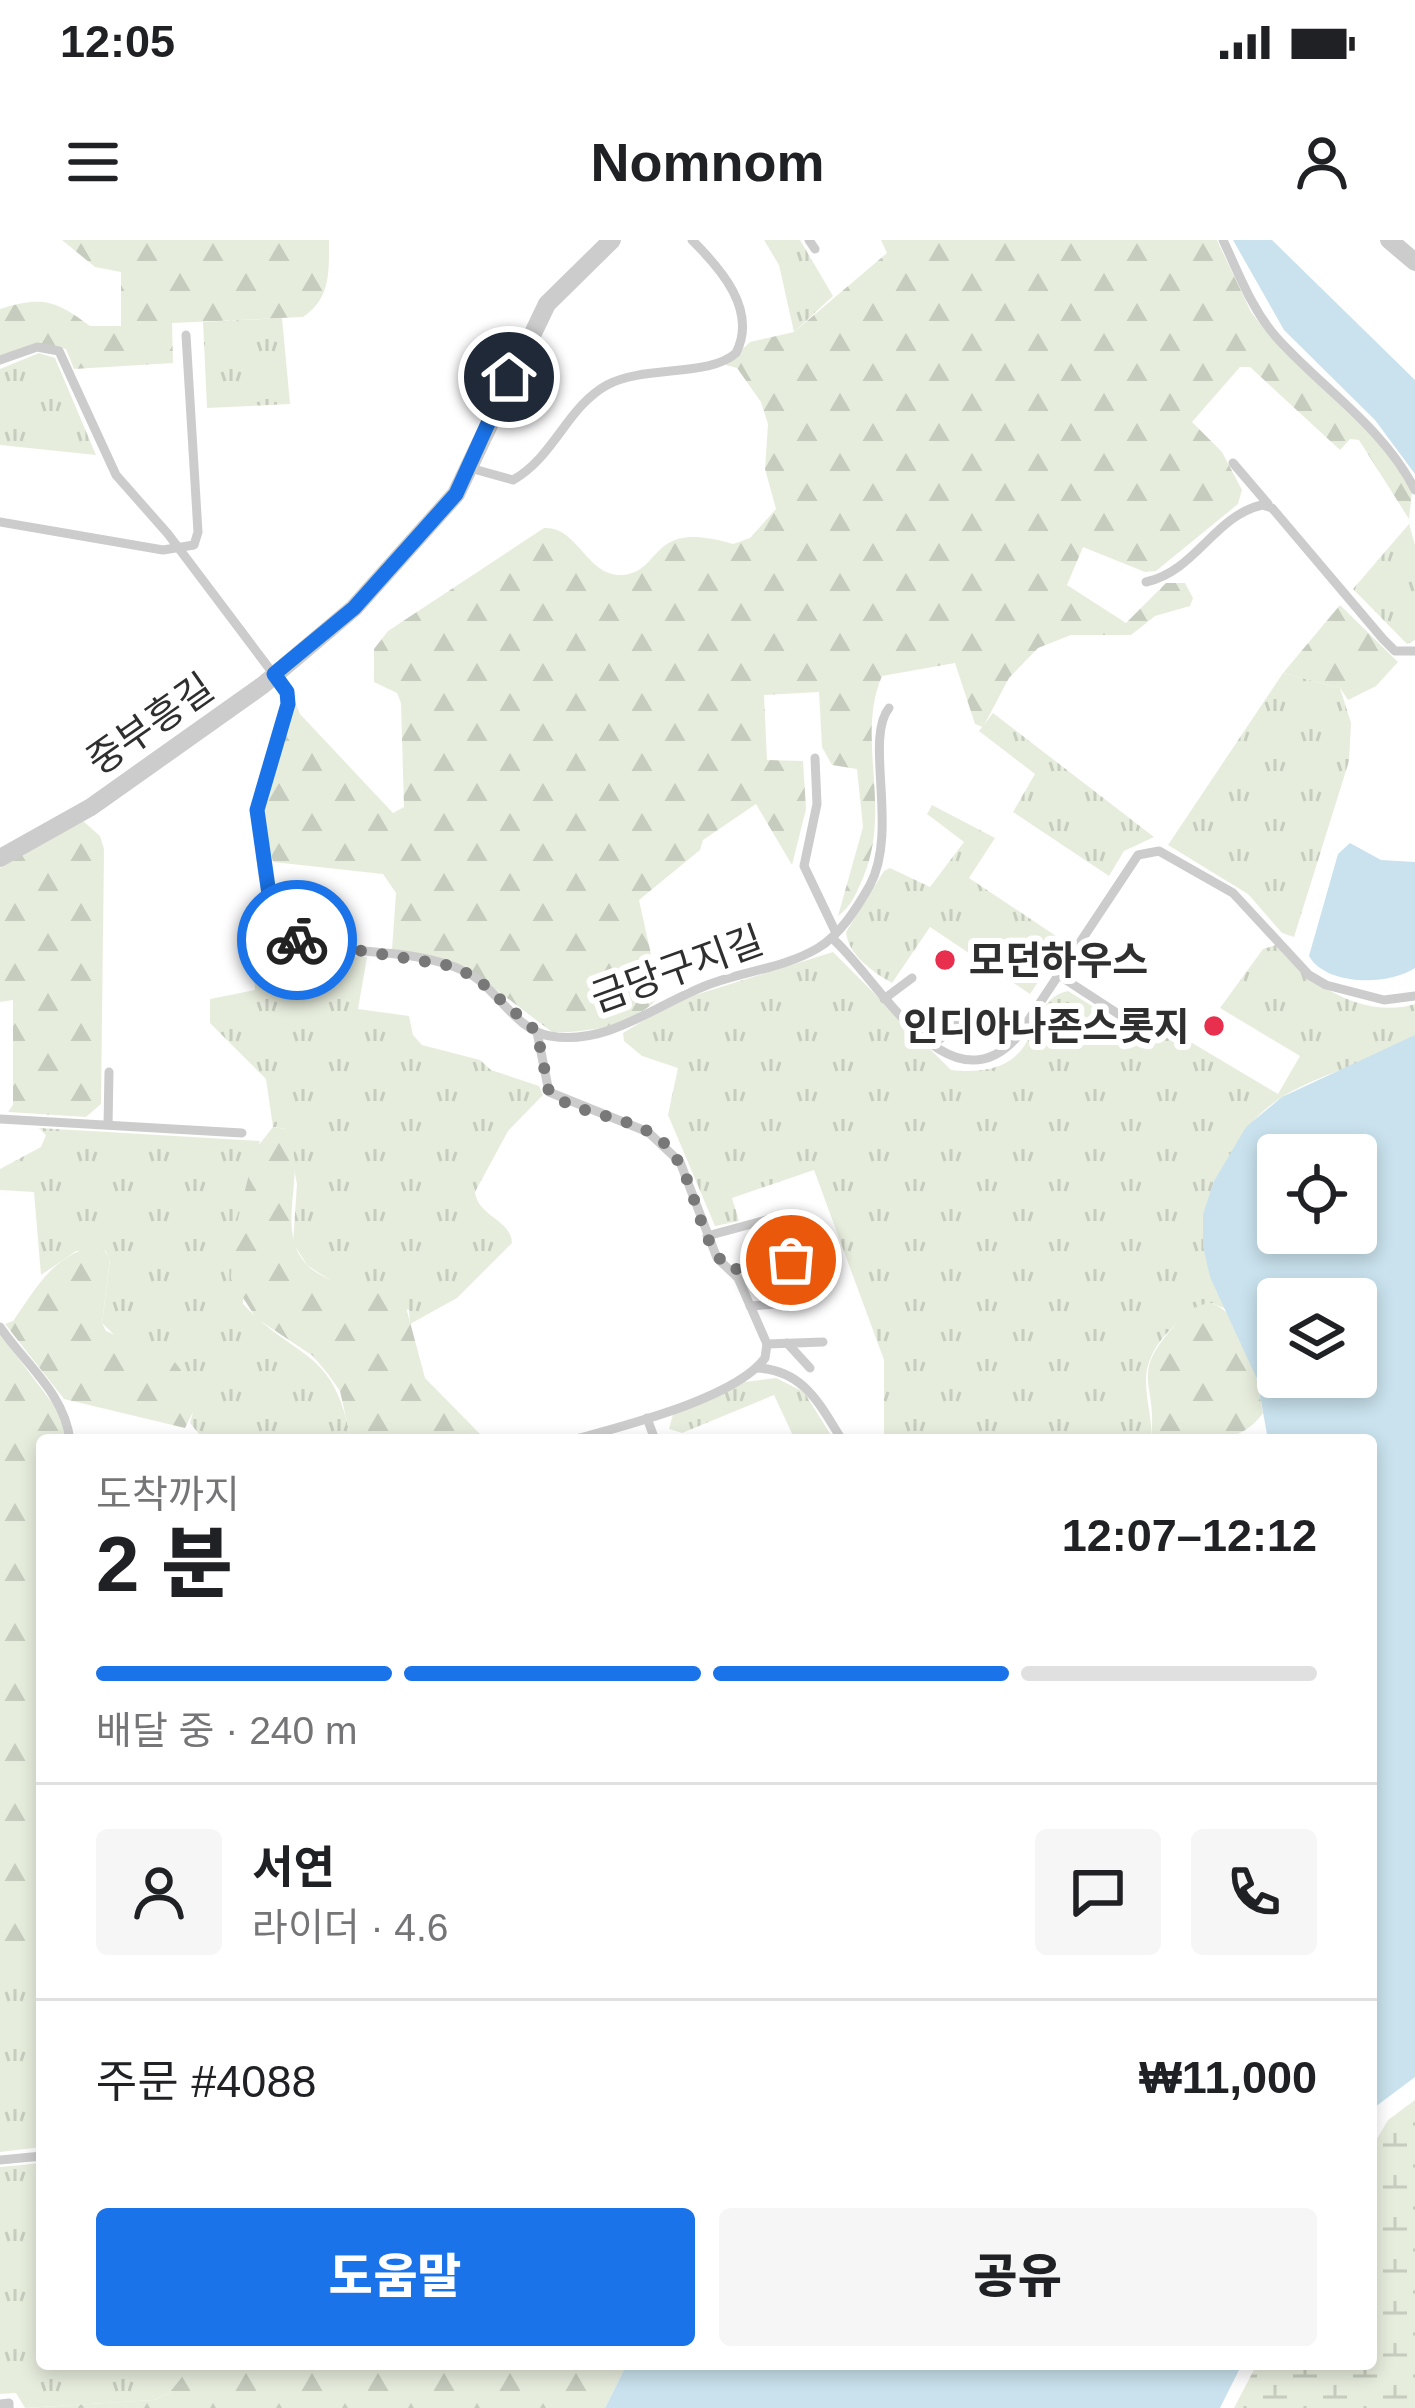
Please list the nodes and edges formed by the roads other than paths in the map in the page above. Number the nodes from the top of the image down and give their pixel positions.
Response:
1 (612, 240) edge
2 (692, 240) edge
3 (1223, 240) edge
4 (1389, 240) edge
5 (1415, 262) edge
6 (186, 335) dead end
7 (0, 360) edge
8 (1233, 463) dead end
9 (470, 468) junction
10 (1415, 490) edge
11 (1272, 508) junction
12 (0, 522) edge
13 (179, 549) junction
14 (1146, 582) dead end
15 (1415, 651) edge
16 (274, 674) junction
17 (890, 708) dead end
18 (814, 758) dead end
19 (0, 858) edge
20 (834, 936) junction
21 (1060, 976) junction
22 (912, 978) dead end
23 (1415, 996) edge
24 (884, 998) junction
25 (964, 1018) dead end
26 (537, 1032) junction
27 (1149, 1034) dead end
28 (934, 1044) junction
29 (109, 1072) dead end
30 (0, 1119) edge
31 (109, 1125) junction
32 (242, 1133) dead end
33 (774, 1218) dead end
34 (707, 1236) junction
35 (791, 1260) dead end
36 (730, 1270) junction
37 (804, 1302) dead end
38 (750, 1306) junction
39 (0, 1327) edge
40 (823, 1342) dead end
41 (787, 1343) junction
42 (766, 1344) junction
43 (757, 1368) junction
44 (811, 1368) dead end
45 (647, 1418) junction
46 (69, 1434) edge
47 (593, 1434) edge
48 (654, 1434) edge
49 (838, 1434) edge
50 (36, 2157) edge
51 (0, 2160) edge
52 (0, 2404) edge
53 (9, 2408) edge

1 - 9 street, 중부흥길
2 - 9 lane
3 - 10 lane
4 - 5 street
6 - 13 lane
7 - 13 lane
8 - 11 lane
9 - 16 street, 중부흥길
11 - 14 lane
11 - 15 lane
12 - 13 lane
13 - 16 lane
16 - 19 street, 중부흥길
16 - 26 lane
17 - 20 lane, 금당구지길
18 - 20 lane
20 - 24 lane
20 - 26 lane, 금당구지길
21 - 23 lane
21 - 27 lane
21 - 28 lane
22 - 24 lane
24 - 28 lane
25 - 28 lane
26 - 34 lane
29 - 31 lane
30 - 31 lane
31 - 32 lane
33 - 34 lane
34 - 36 lane
35 - 36 lane
36 - 38 lane
37 - 38 lane
38 - 42 lane
39 - 46 lane
40 - 41 lane
41 - 42 lane
41 - 44 lane
42 - 43 lane
43 - 45 lane
43 - 49 lane
45 - 47 lane
45 - 48 lane
50 - 51 lane
52 - 53 lane

